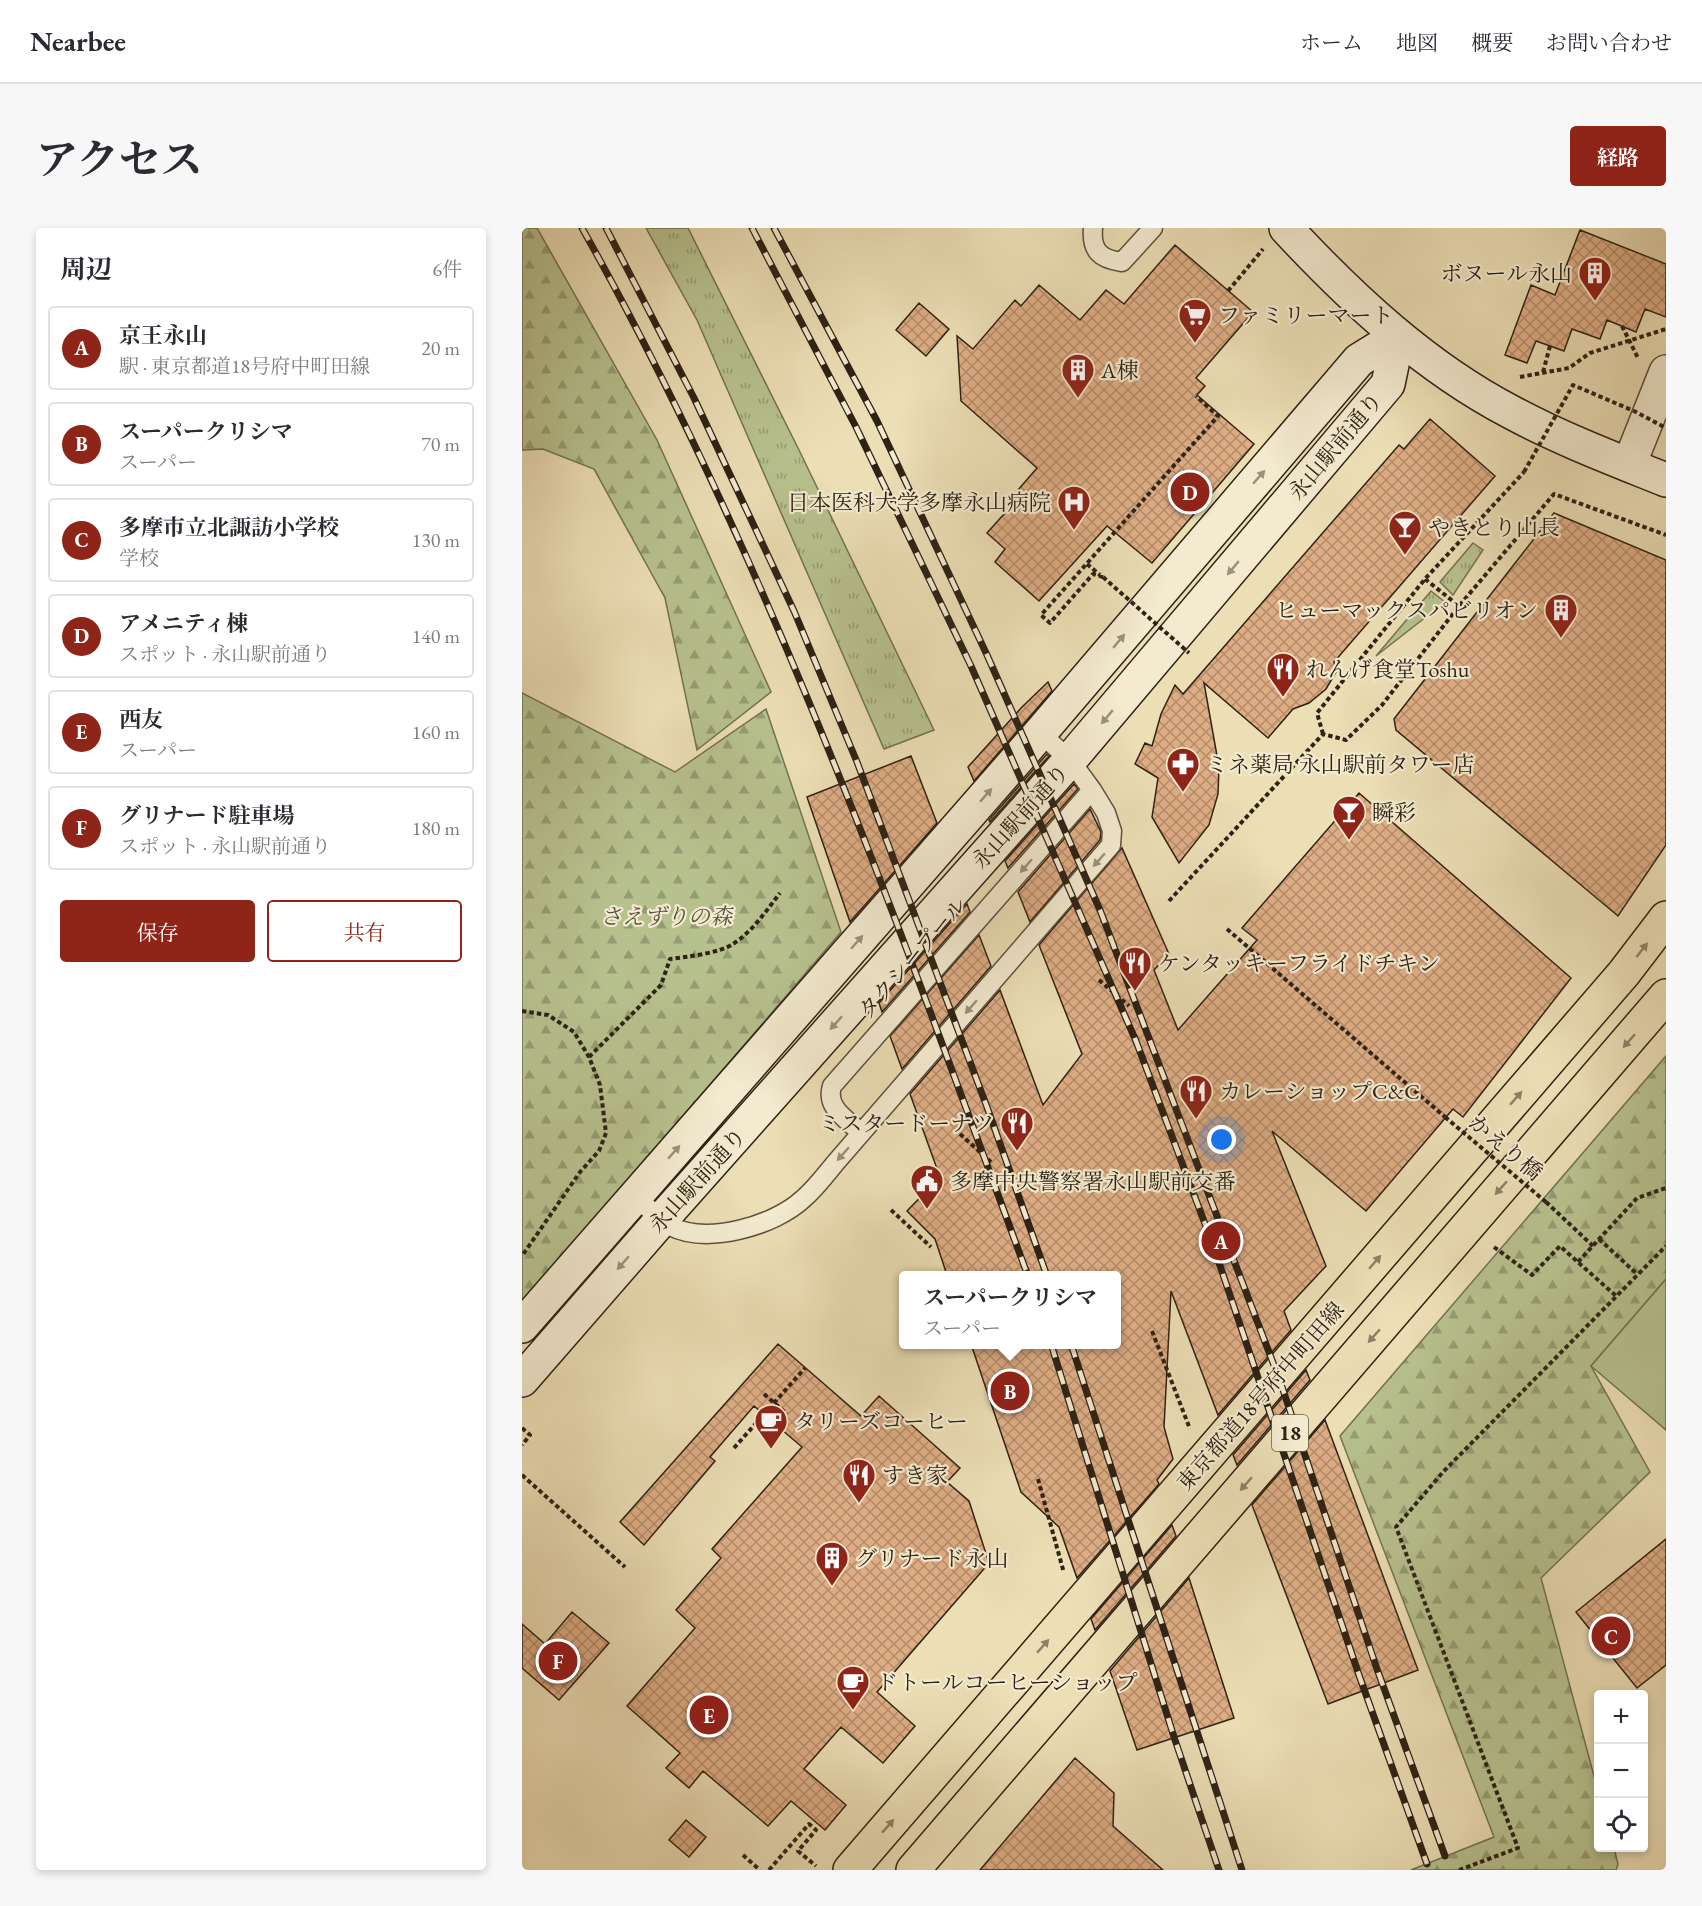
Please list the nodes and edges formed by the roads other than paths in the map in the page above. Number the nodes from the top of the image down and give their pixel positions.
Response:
1 (1094, 228) edge
2 (1153, 228) edge
3 (1276, 237) edge
4 (1398, 336) junction
5 (1666, 372) edge
6 (1629, 465) junction
7 (1666, 480) edge
8 (1230, 511) junction
9 (1260, 536) junction
10 (1040, 734) junction
11 (1070, 760) junction
12 (1092, 790) junction
13 (1666, 918) edge
14 (1666, 996) edge
15 (861, 1133) junction
16 (635, 1196) junction
17 (662, 1219) junction
18 (522, 1326) edge
19 (522, 1380) edge
20 (850, 1870) edge
21 (913, 1870) edge

1 - 2 lane
3 - 4 street
4 - 6 street
8 -> 4 street, 永山駅前通り
4 - 9 street, 永山駅前通り
5 - 6 street
6 - 7 street
8 - 9 street
10 -> 8 street, 永山駅前通り
9 -> 11 street, 永山駅前通り
10 - 11 lane
16 -> 10 street, 永山駅前通り
11 - 12 lane
11 -> 17 street, 永山駅前通り
12 -> 15 lane
12 -> 15 lane, タクシープール
20 -> 13 main road, 東京都道18号府中町田線 / 18
14 -> 21 main road, 東京都道18号府中町田線 / 18
15 -> 17 lane
16 - 17 lane
16 - 18 street, 永山駅前通り
17 -> 19 street, 永山駅前通り

